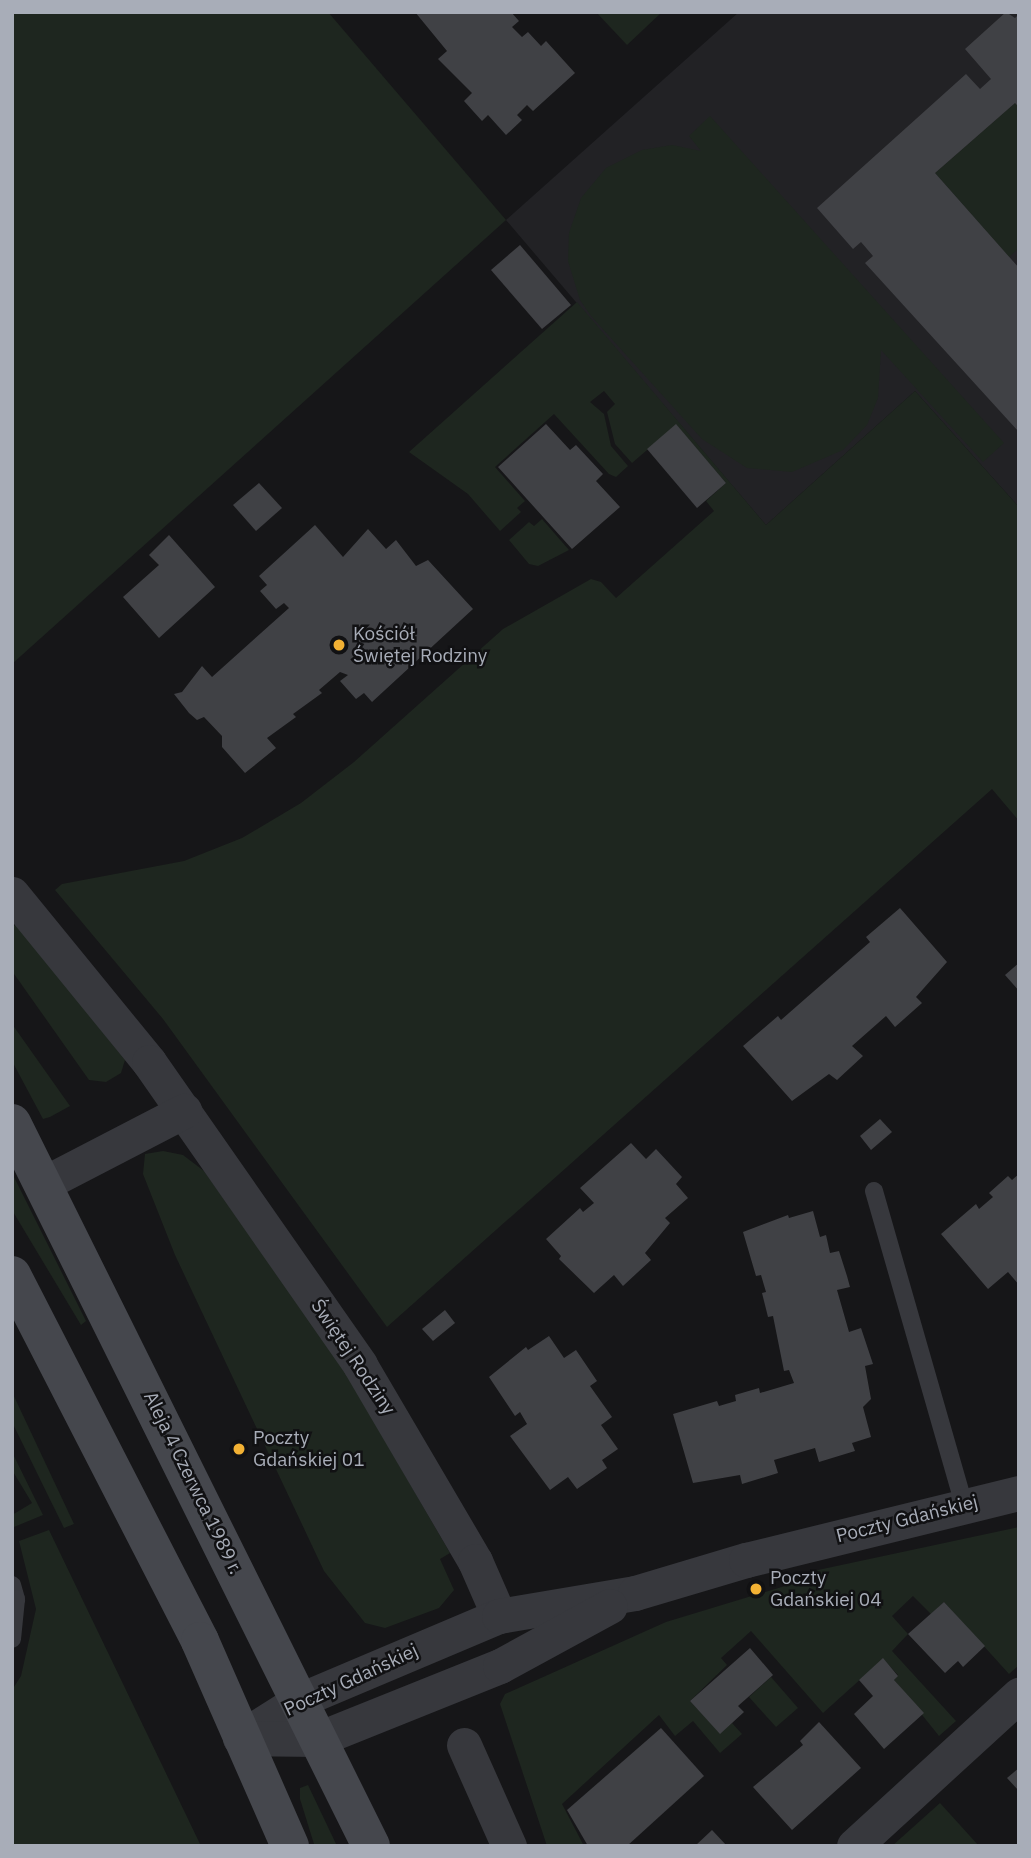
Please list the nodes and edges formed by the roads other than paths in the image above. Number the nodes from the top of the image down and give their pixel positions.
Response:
1 (12, 894) edge
2 (184, 1111) junction
3 (12, 1123) edge
4 (45, 1183) junction
5 (874, 1191) dead end
6 (12, 1275) edge
7 (1019, 1493) edge
8 (964, 1505) junction
9 (12, 1586) edge
10 (635, 1593) junction
11 (499, 1616) junction
12 (12, 1639) edge
13 (1019, 1695) edge
14 (300, 1700) junction
15 (240, 1738) junction
16 (318, 1739) junction
17 (464, 1745) dead end
18 (290, 1846) edge
19 (371, 1846) edge
20 (509, 1846) edge
21 (854, 1846) edge

1 - 2 street, Świętej Rodziny
2 - 4 street
2 - 11 street, Świętej Rodziny
3 - 4 main road, Aleja 4 Czerwca 1989 r.
4 - 14 main road, Aleja 4 Czerwca 1989 r.
5 - 8 lane
6 - 15 main road
7 - 8 street, Poczty Gdańskiej
8 - 10 street, Poczty Gdańskiej
9 - 12 lane
10 - 11 street, Poczty Gdańskiej
10 - 16 street, Poczty Gdańskiej
11 - 14 street, Poczty Gdańskiej
13 - 21 street
14 - 15 street, Poczty Gdańskiej
14 - 16 main road, Aleja 4 Czerwca 1989 r.
15 - 16 street, Poczty Gdańskiej
15 - 18 main road
16 - 19 main road, Aleja 4 Czerwca 1989 r.
17 - 20 street

